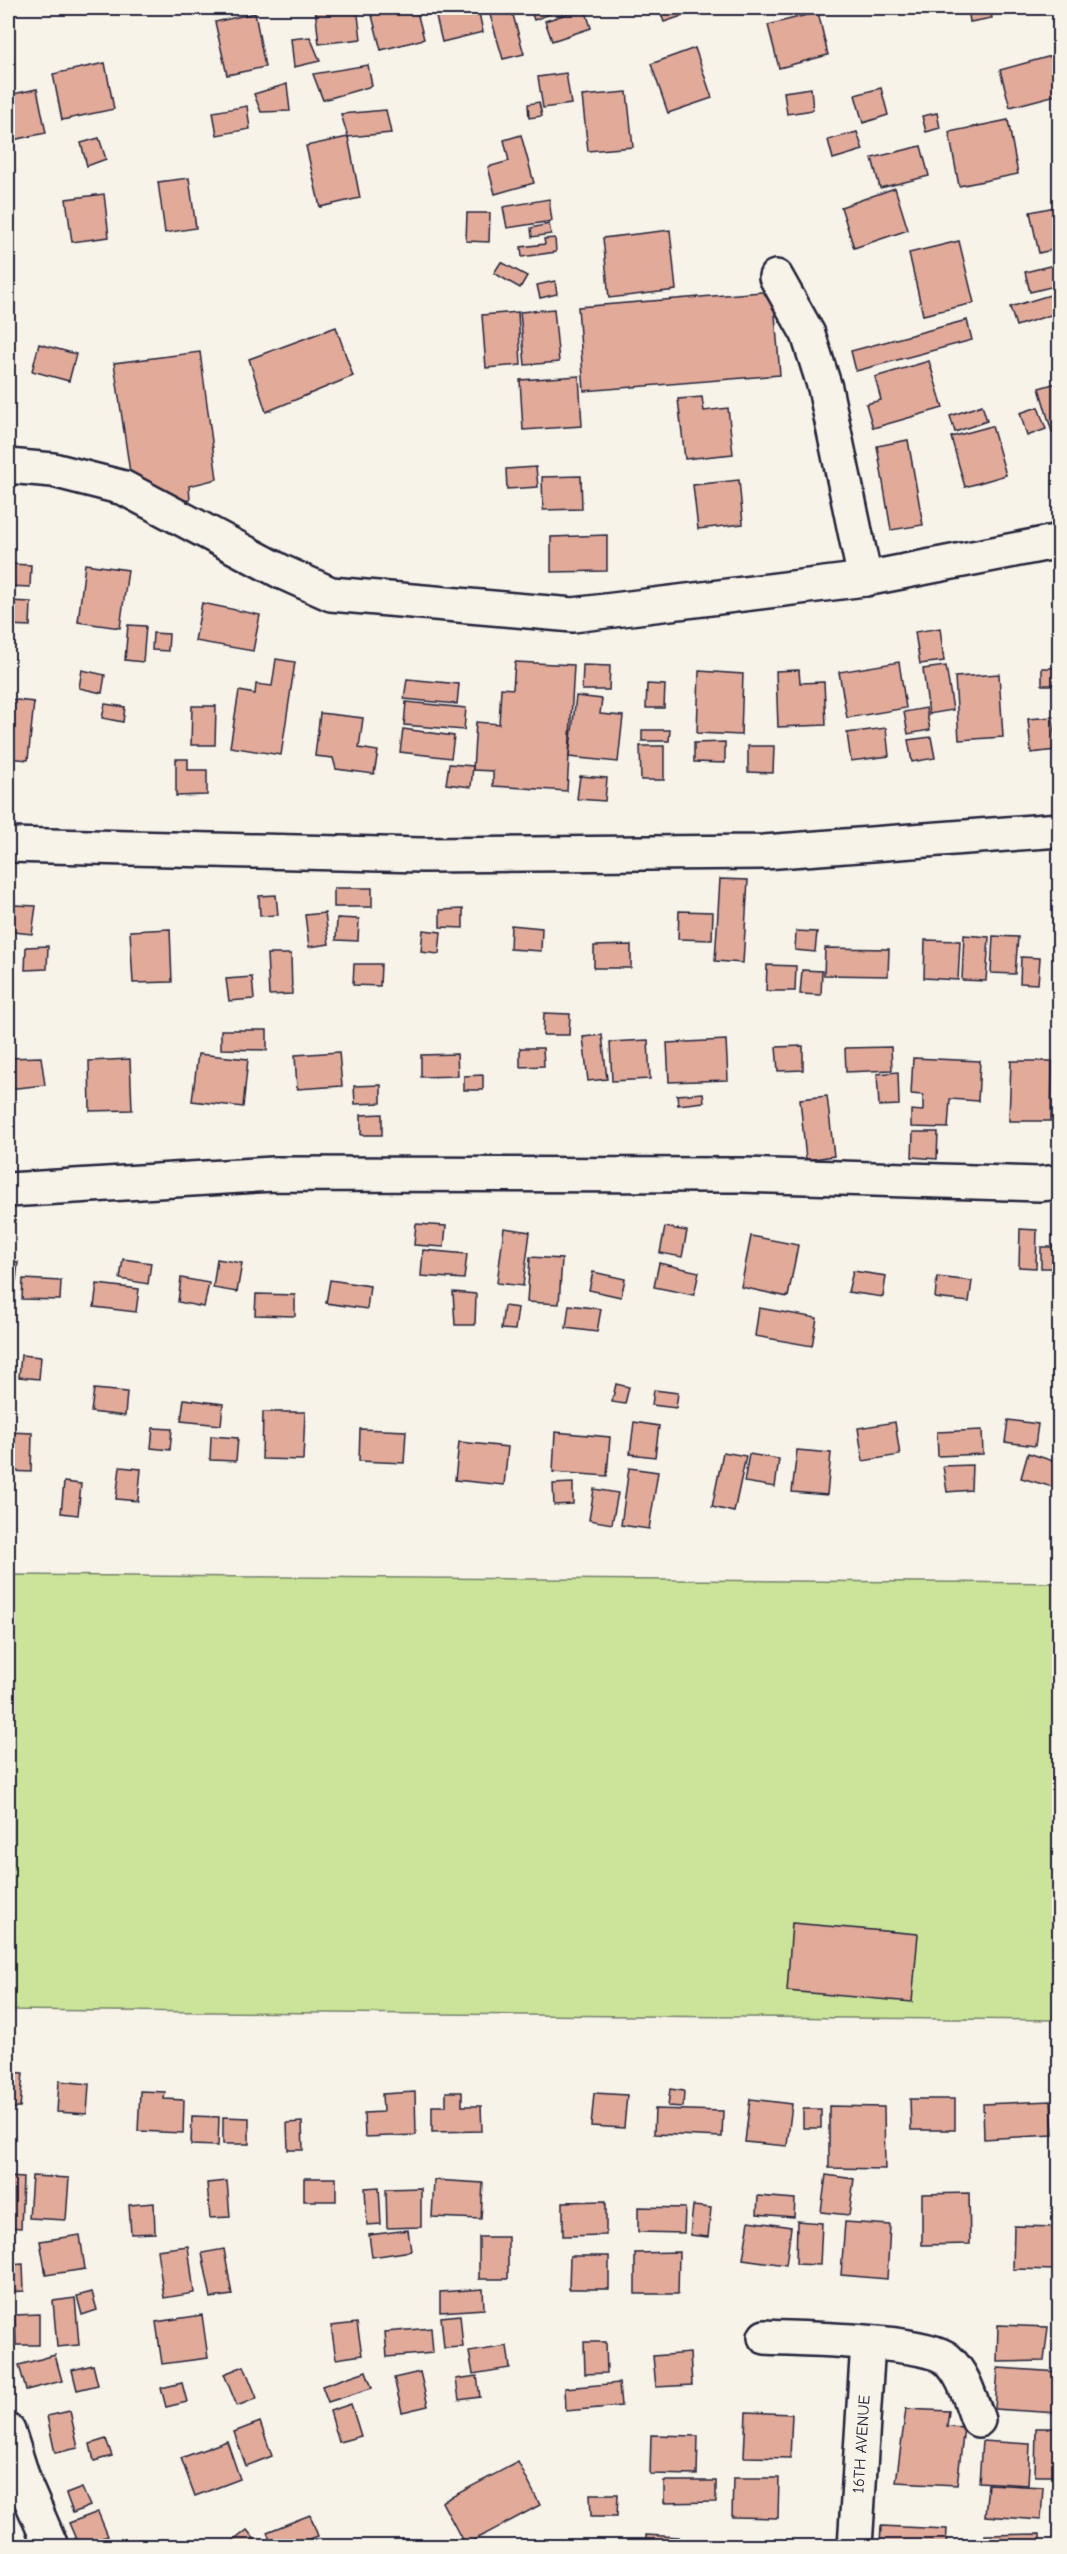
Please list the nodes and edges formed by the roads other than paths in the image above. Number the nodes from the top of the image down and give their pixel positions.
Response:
1 (776, 277) dead end
2 (8, 466) edge
3 (1059, 541) edge
4 (865, 579) junction
5 (1059, 830) edge
6 (8, 844) edge
7 (1059, 1182) edge
8 (8, 1190) edge
9 (765, 2337) dead end
10 (868, 2343) junction
11 (978, 2420) dead end
12 (8, 2431) edge
13 (51, 2547) edge
14 (855, 2547) edge

1 - 4 street
2 - 4 street
3 - 4 street
5 - 6 street
7 - 8 street
9 - 10 street
10 - 11 street
10 - 14 street, 16TH AVENUE
12 - 13 street

